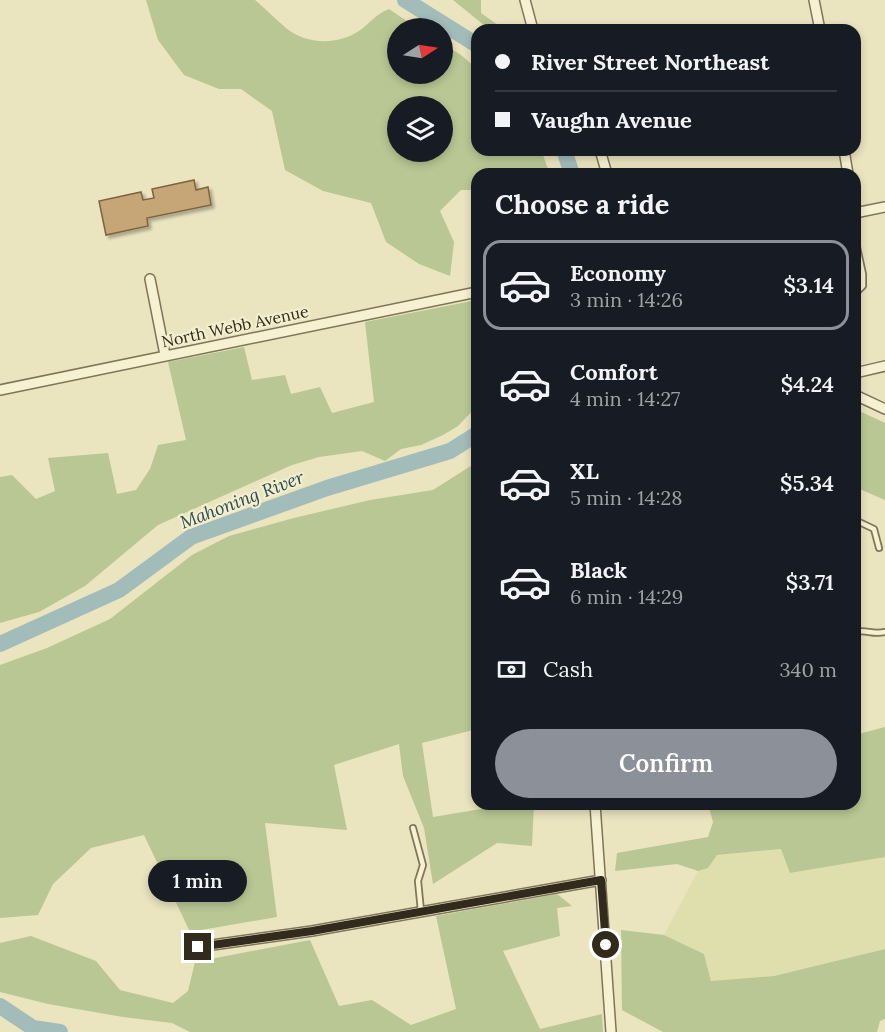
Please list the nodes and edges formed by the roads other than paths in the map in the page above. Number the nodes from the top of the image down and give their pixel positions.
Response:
1 (525, 0) edge
2 (814, 0) edge
3 (531, 24) edge
4 (819, 24) edge
5 (885, 207) edge
6 (861, 211) edge
7 (861, 265) edge
8 (150, 279) dead end
9 (861, 288) edge
10 (471, 293) edge
11 (165, 355) junction
12 (885, 366) edge
13 (861, 372) edge
14 (0, 390) edge
15 (861, 397) edge
16 (885, 410) edge
17 (861, 523) edge
18 (879, 548) dead end
19 (861, 630) edge
20 (885, 632) edge
21 (595, 810) edge
22 (413, 828) dead end
23 (601, 880) junction
24 (421, 911) junction
25 (198, 947) dead end
26 (611, 1032) edge

1 - 3 street
2 - 4 street
5 - 6 street
7 - 9 lane
8 - 11 street
10 - 11 street, North Webb Avenue
11 - 14 street, North Webb Avenue
12 - 13 street
15 - 16 street
17 - 18 lane
19 - 20 lane
21 - 23 street
22 - 24 lane
23 - 24 street
23 - 26 street
24 - 25 street

